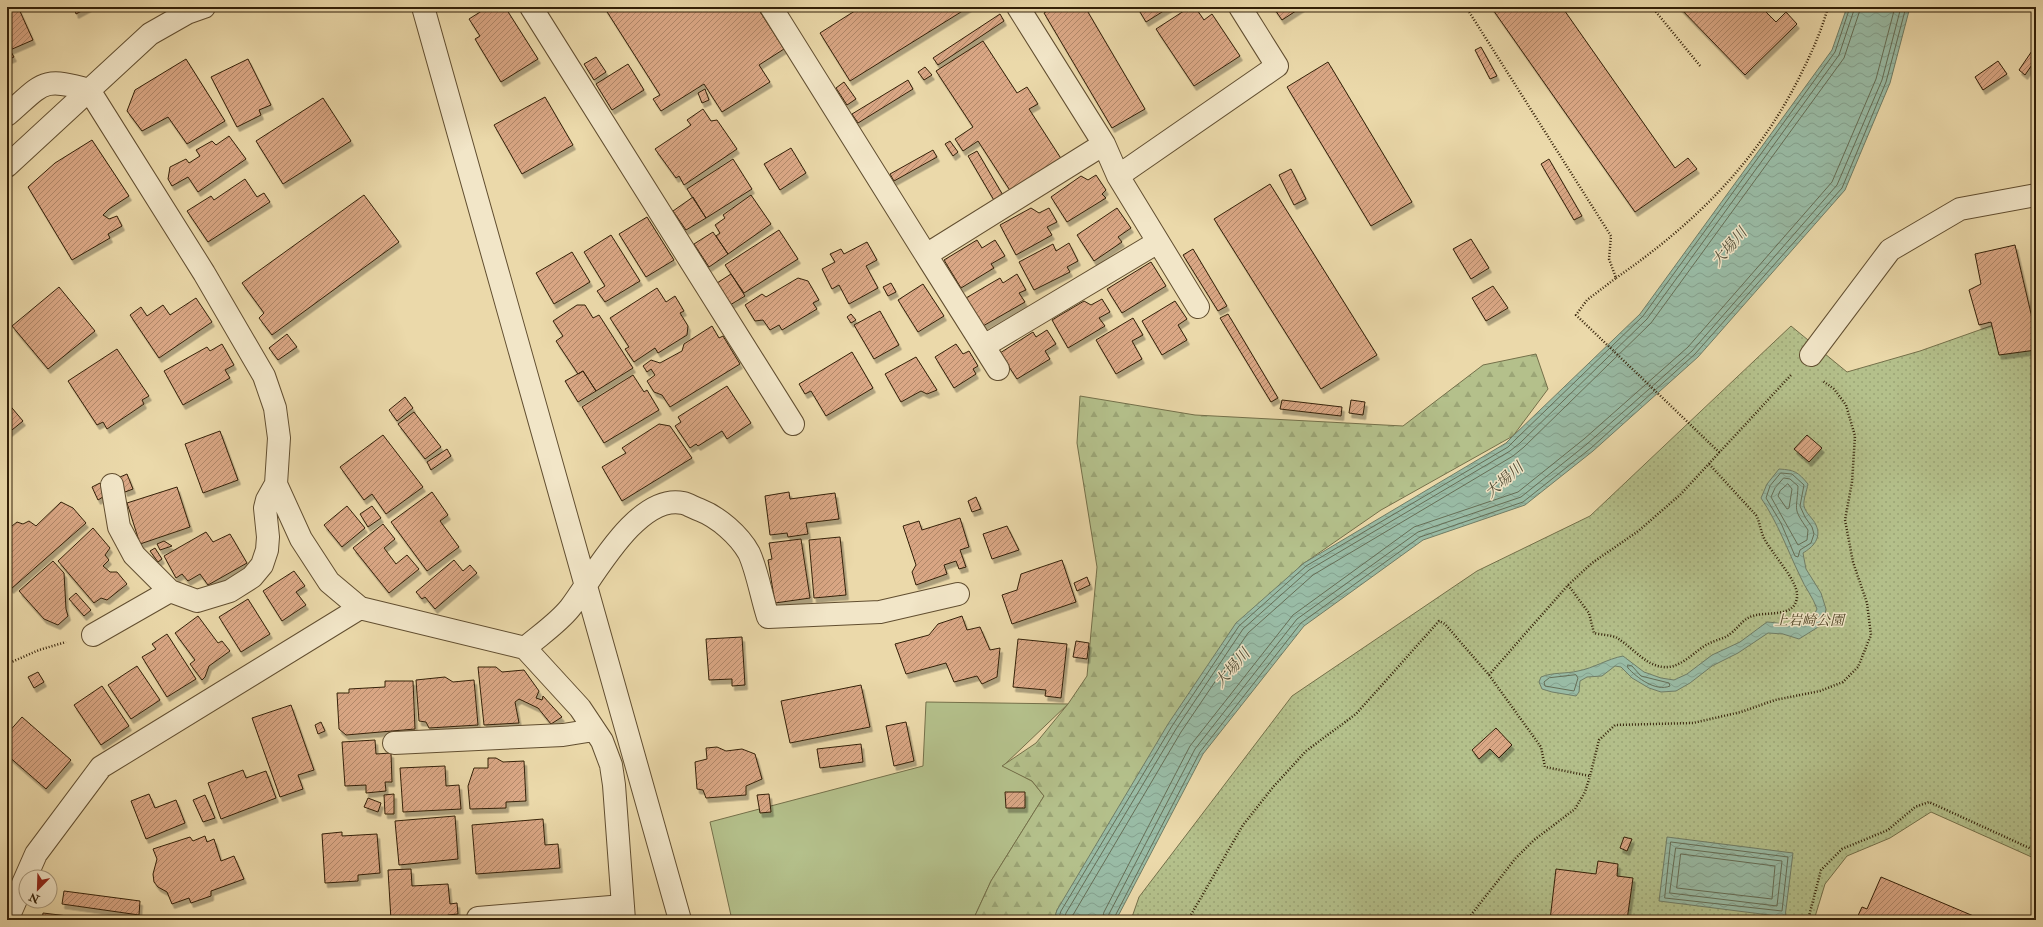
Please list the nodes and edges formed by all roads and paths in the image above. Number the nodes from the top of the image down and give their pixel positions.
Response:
1 (204, 7) edge
2 (423, 7) edge
3 (531, 7) edge
4 (771, 7) edge
5 (1018, 7) edge
6 (1240, 7) edge
7 (1466, 7) edge
8 (1652, 7) edge
9 (1828, 7) edge
10 (1701, 66) dead end
11 (89, 90) junction
12 (7, 115) edge
13 (1104, 144) junction
14 (7, 166) edge
15 (1118, 176) junction
16 (2036, 195) edge
17 (1158, 242) junction
18 (926, 255) junction
19 (1616, 278) junction
20 (1198, 307) dead end
21 (984, 346) junction
22 (1806, 359) junction
23 (998, 369) dead end
24 (794, 424) dead end
25 (1720, 453) junction
26 (1710, 464) junction
27 (276, 484) junction
28 (112, 485) dead end
29 (586, 584) junction
30 (1568, 585) junction
31 (170, 591) junction
32 (958, 594) dead end
33 (360, 608) junction
34 (93, 635) joint
35 (525, 648) junction
36 (7, 664) edge
37 (1489, 675) junction
38 (594, 730) junction
39 (394, 743) dead end
40 (1590, 776) junction
41 (2036, 851) edge
42 (623, 913) edge
43 (7, 920) edge
44 (478, 920) edge
45 (680, 920) edge
46 (1188, 920) edge
47 (1467, 920) edge
48 (1808, 920) edge

1 - 11 street
2 - 29 street
3 - 24 street
4 - 18 street
5 - 13 street
6 - 15 street
7 - 19 path
8 - 10 path
9 - 19 path
11 - 12 street
11 - 14 street
11 - 27 street
13 - 15 street
13 - 18 street
15 - 17 street
16 - 22 street
17 - 20 street
17 - 21 street
18 - 21 street
19 - 25 path
21 - 23 street
22 - 25 path
22 - 40 path
25 - 26 path
26 - 30 path
26 - 30 path
27 - 31 street
27 - 33 street
28 - 31 street
29 - 32 street
29 - 35 street
29 - 45 street
30 - 37 path
31 - 34 street
33 - 35 street
33 - 43 street
34 - 36 path
35 - 38 street
37 - 40 path
37 - 46 path
38 - 39 street
38 - 42 street
40 - 47 path
41 - 48 path
42 - 44 street

